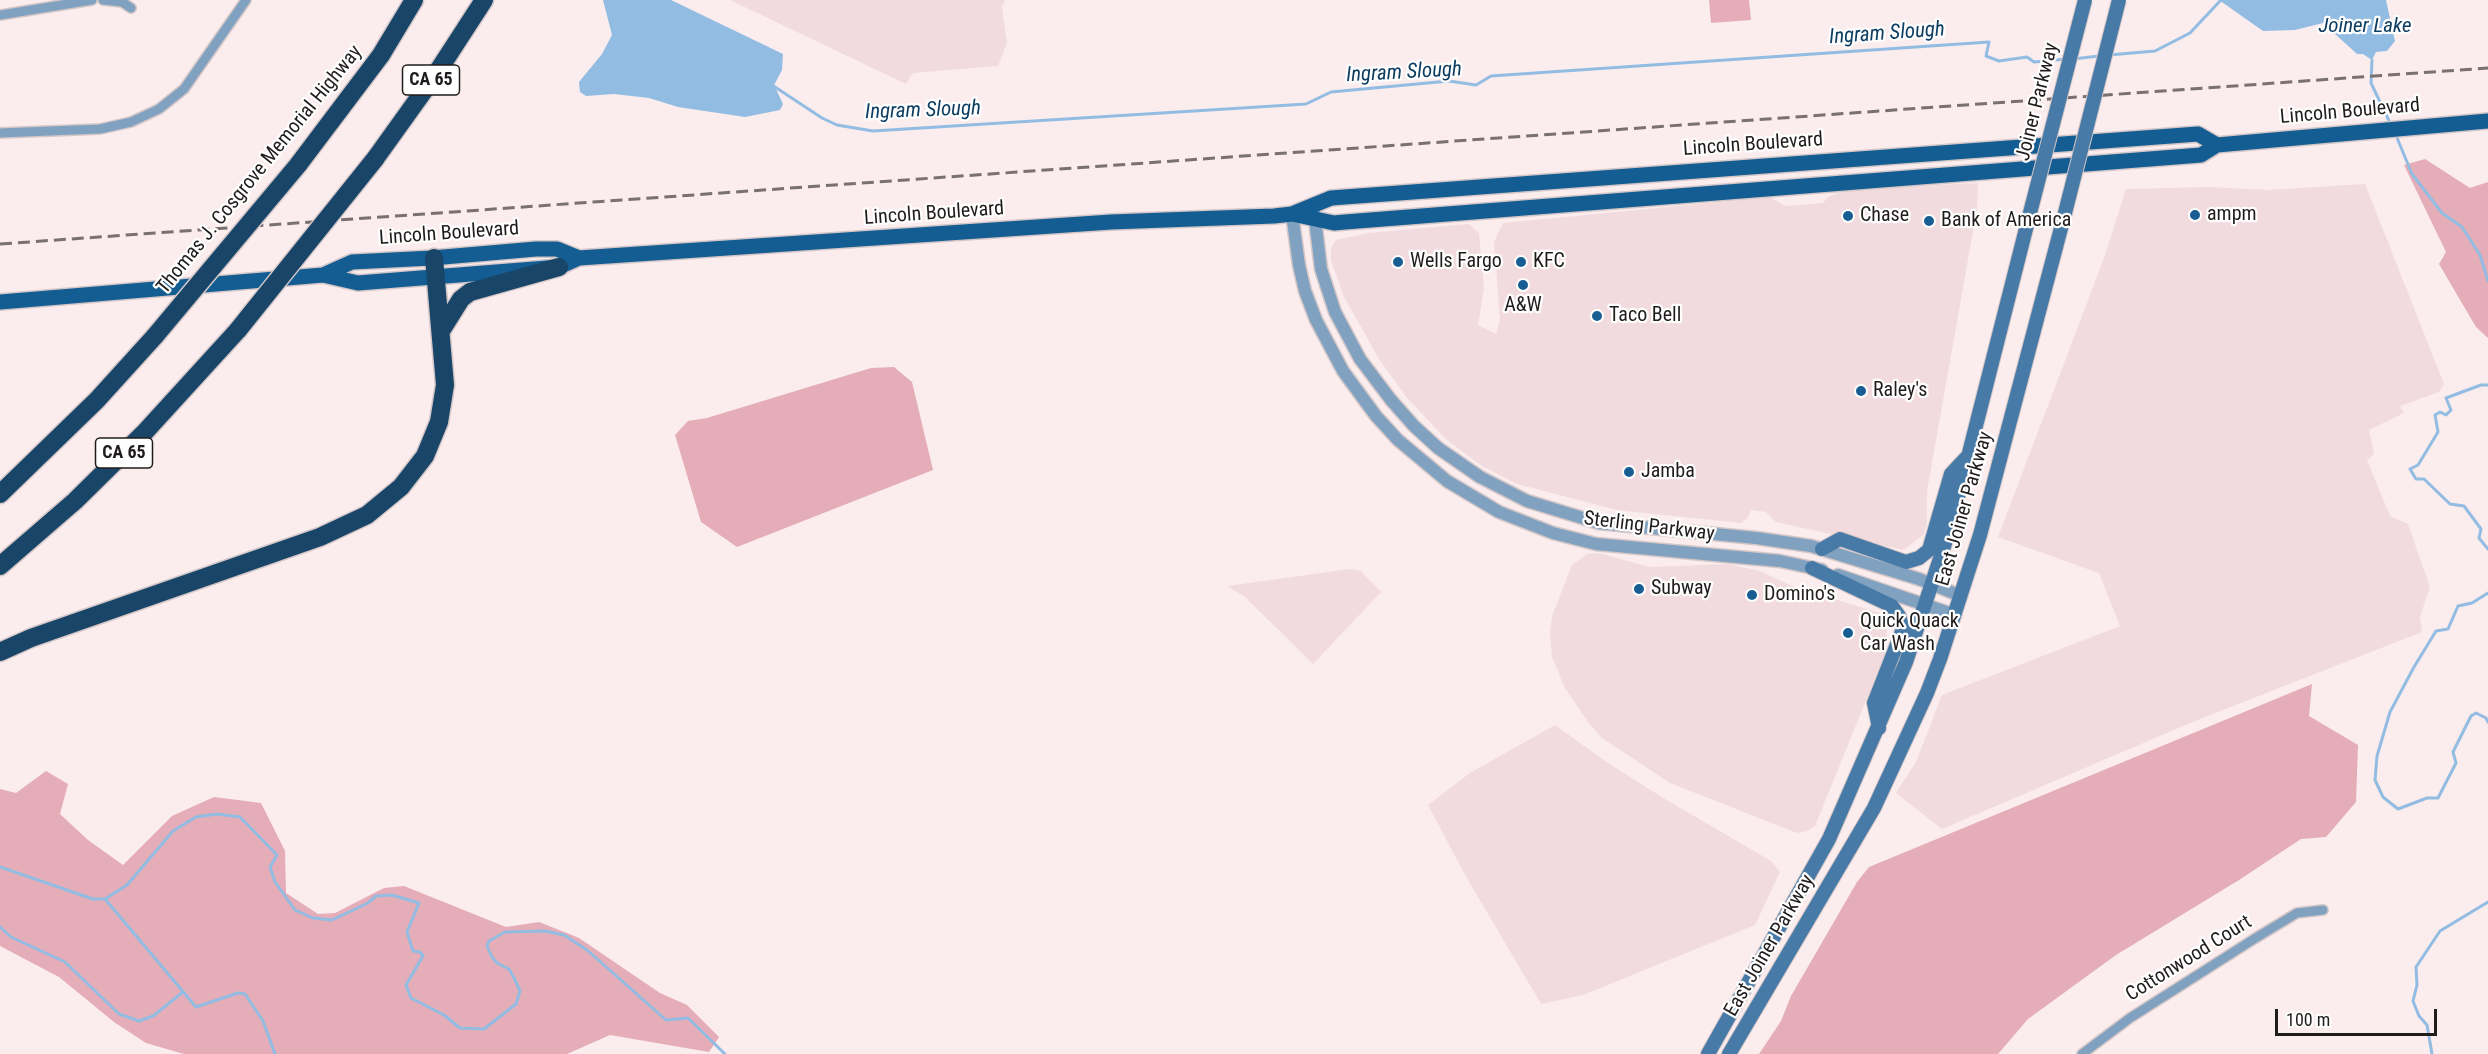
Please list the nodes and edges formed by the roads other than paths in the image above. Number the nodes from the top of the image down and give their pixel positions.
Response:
1 (92, 0) edge
2 (103, 0) edge
3 (246, 0) edge
4 (414, 0) edge
5 (484, 0) edge
6 (2085, 0) edge
7 (2119, 0) edge
8 (131, 8) dead end
9 (0, 15) edge
10 (2488, 121) edge
11 (0, 133) edge
12 (2217, 145) junction
13 (1315, 212) junction
14 (2030, 213) joint
15 (1292, 214) junction
16 (434, 258) junction
17 (579, 258) junction
18 (560, 267) junction
19 (323, 275) junction
20 (435, 277) junction
21 (0, 302) edge
22 (441, 331) junction
23 (1968, 456) junction
24 (0, 494) edge
25 (1822, 549) junction
26 (0, 566) edge
27 (1812, 568) junction
28 (1933, 585) junction
29 (1961, 596) junction
30 (1926, 604) junction
31 (1955, 615) junction
32 (0, 652) edge
33 (1879, 728) junction
34 (2323, 910) dead end
35 (1708, 1054) edge
36 (1729, 1054) edge
37 (2082, 1054) edge

1 - 9 street
2 - 8 street
3 - 11 street
4 - 24 highway, Thomas J. Cosgrove Memorial Highway / CA 65, bridge
5 - 26 highway, CA 65, bridge
6 - 14 main road, Joiner Parkway, bridge
7 - 29 main road, East Joiner Parkway, bridge
10 - 12 main road, Lincoln Boulevard
12 - 13 main road, Lincoln Boulevard
12 - 13 main road, Lincoln Boulevard
13 - 15 main road, Lincoln Boulevard
13 - 25 street, Sterling Parkway
14 - 23 main road, East Joiner Parkway
15 - 17 main road, Lincoln Boulevard
15 - 27 street, Sterling Parkway
16 - 17 main road, Lincoln Boulevard
16 - 19 main road, Lincoln Boulevard
16 - 20 highway
17 - 18 main road, Lincoln Boulevard
18 - 20 main road, Lincoln Boulevard
18 - 22 highway
19 - 20 main road, Lincoln Boulevard
19 - 21 main road, Lincoln Boulevard
20 - 22 highway
22 - 32 highway
23 - 25 main road
23 - 28 main road, East Joiner Parkway
25 - 28 street, Sterling Parkway
27 - 30 street, Sterling Parkway
27 - 33 main road
28 - 29 street, Sterling Parkway
28 - 30 main road, East Joiner Parkway
29 - 31 main road, East Joiner Parkway
30 - 31 street, Sterling Parkway
30 - 33 main road, East Joiner Parkway
31 - 36 main road, East Joiner Parkway
33 - 35 main road, East Joiner Parkway
34 - 37 street, Cottonwood Court

